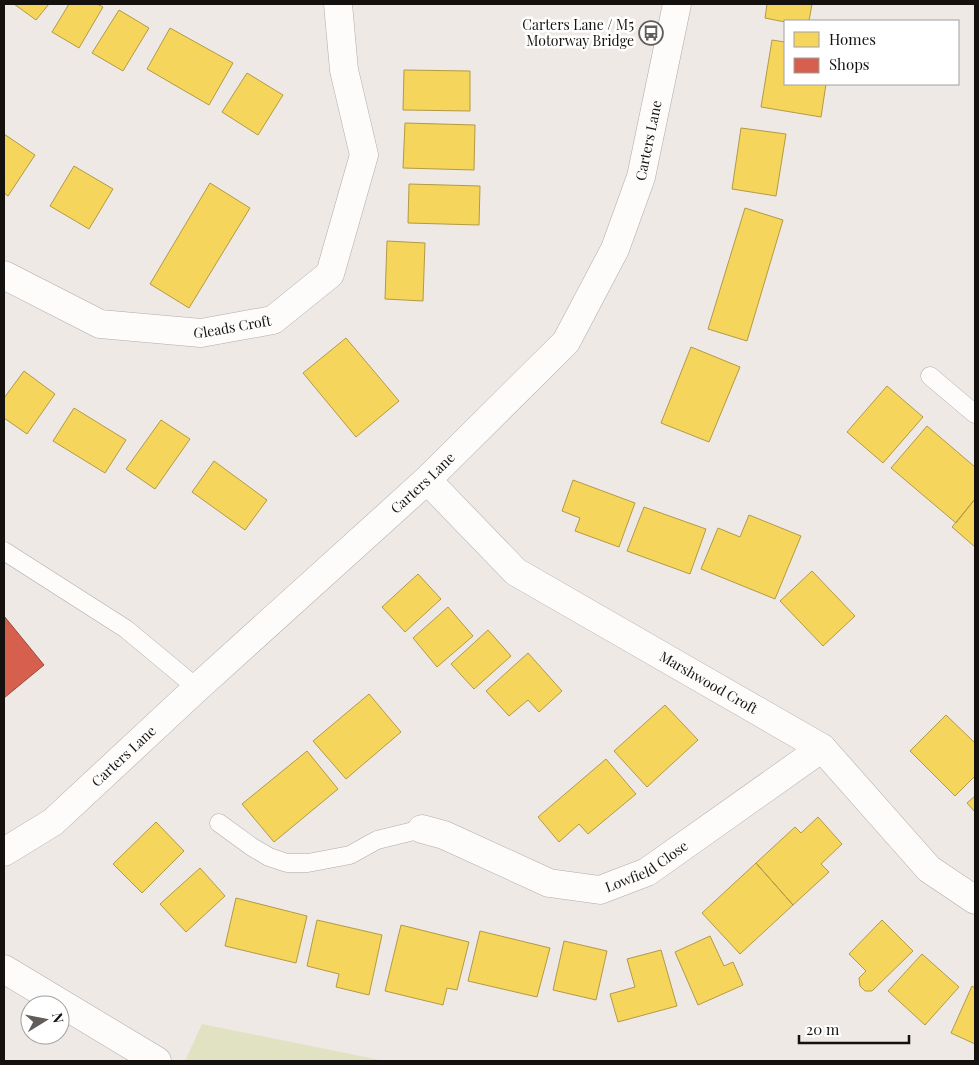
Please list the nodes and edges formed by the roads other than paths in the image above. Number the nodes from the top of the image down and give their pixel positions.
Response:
1 (338, 4) edge
2 (677, 4) edge
3 (4, 275) edge
4 (930, 376) dead end
5 (975, 414) edge
6 (427, 480) junction
7 (4, 551) edge
8 (197, 688) junction
9 (822, 748) junction
10 (219, 823) dead end
11 (422, 830) joint
12 (4, 852) edge
13 (975, 900) edge
14 (4, 969) edge
15 (158, 1061) edge

1 - 3 street, Gleads Croft
2 - 6 street, Carters Lane
4 - 5 lane
6 - 8 street, Carters Lane
6 - 9 street, Marshwood Croft
7 - 8 lane
8 - 12 street, Carters Lane
9 - 11 street, Lowfield Close
9 - 13 street, Marshwood Croft
10 - 11 lane
14 - 15 street

